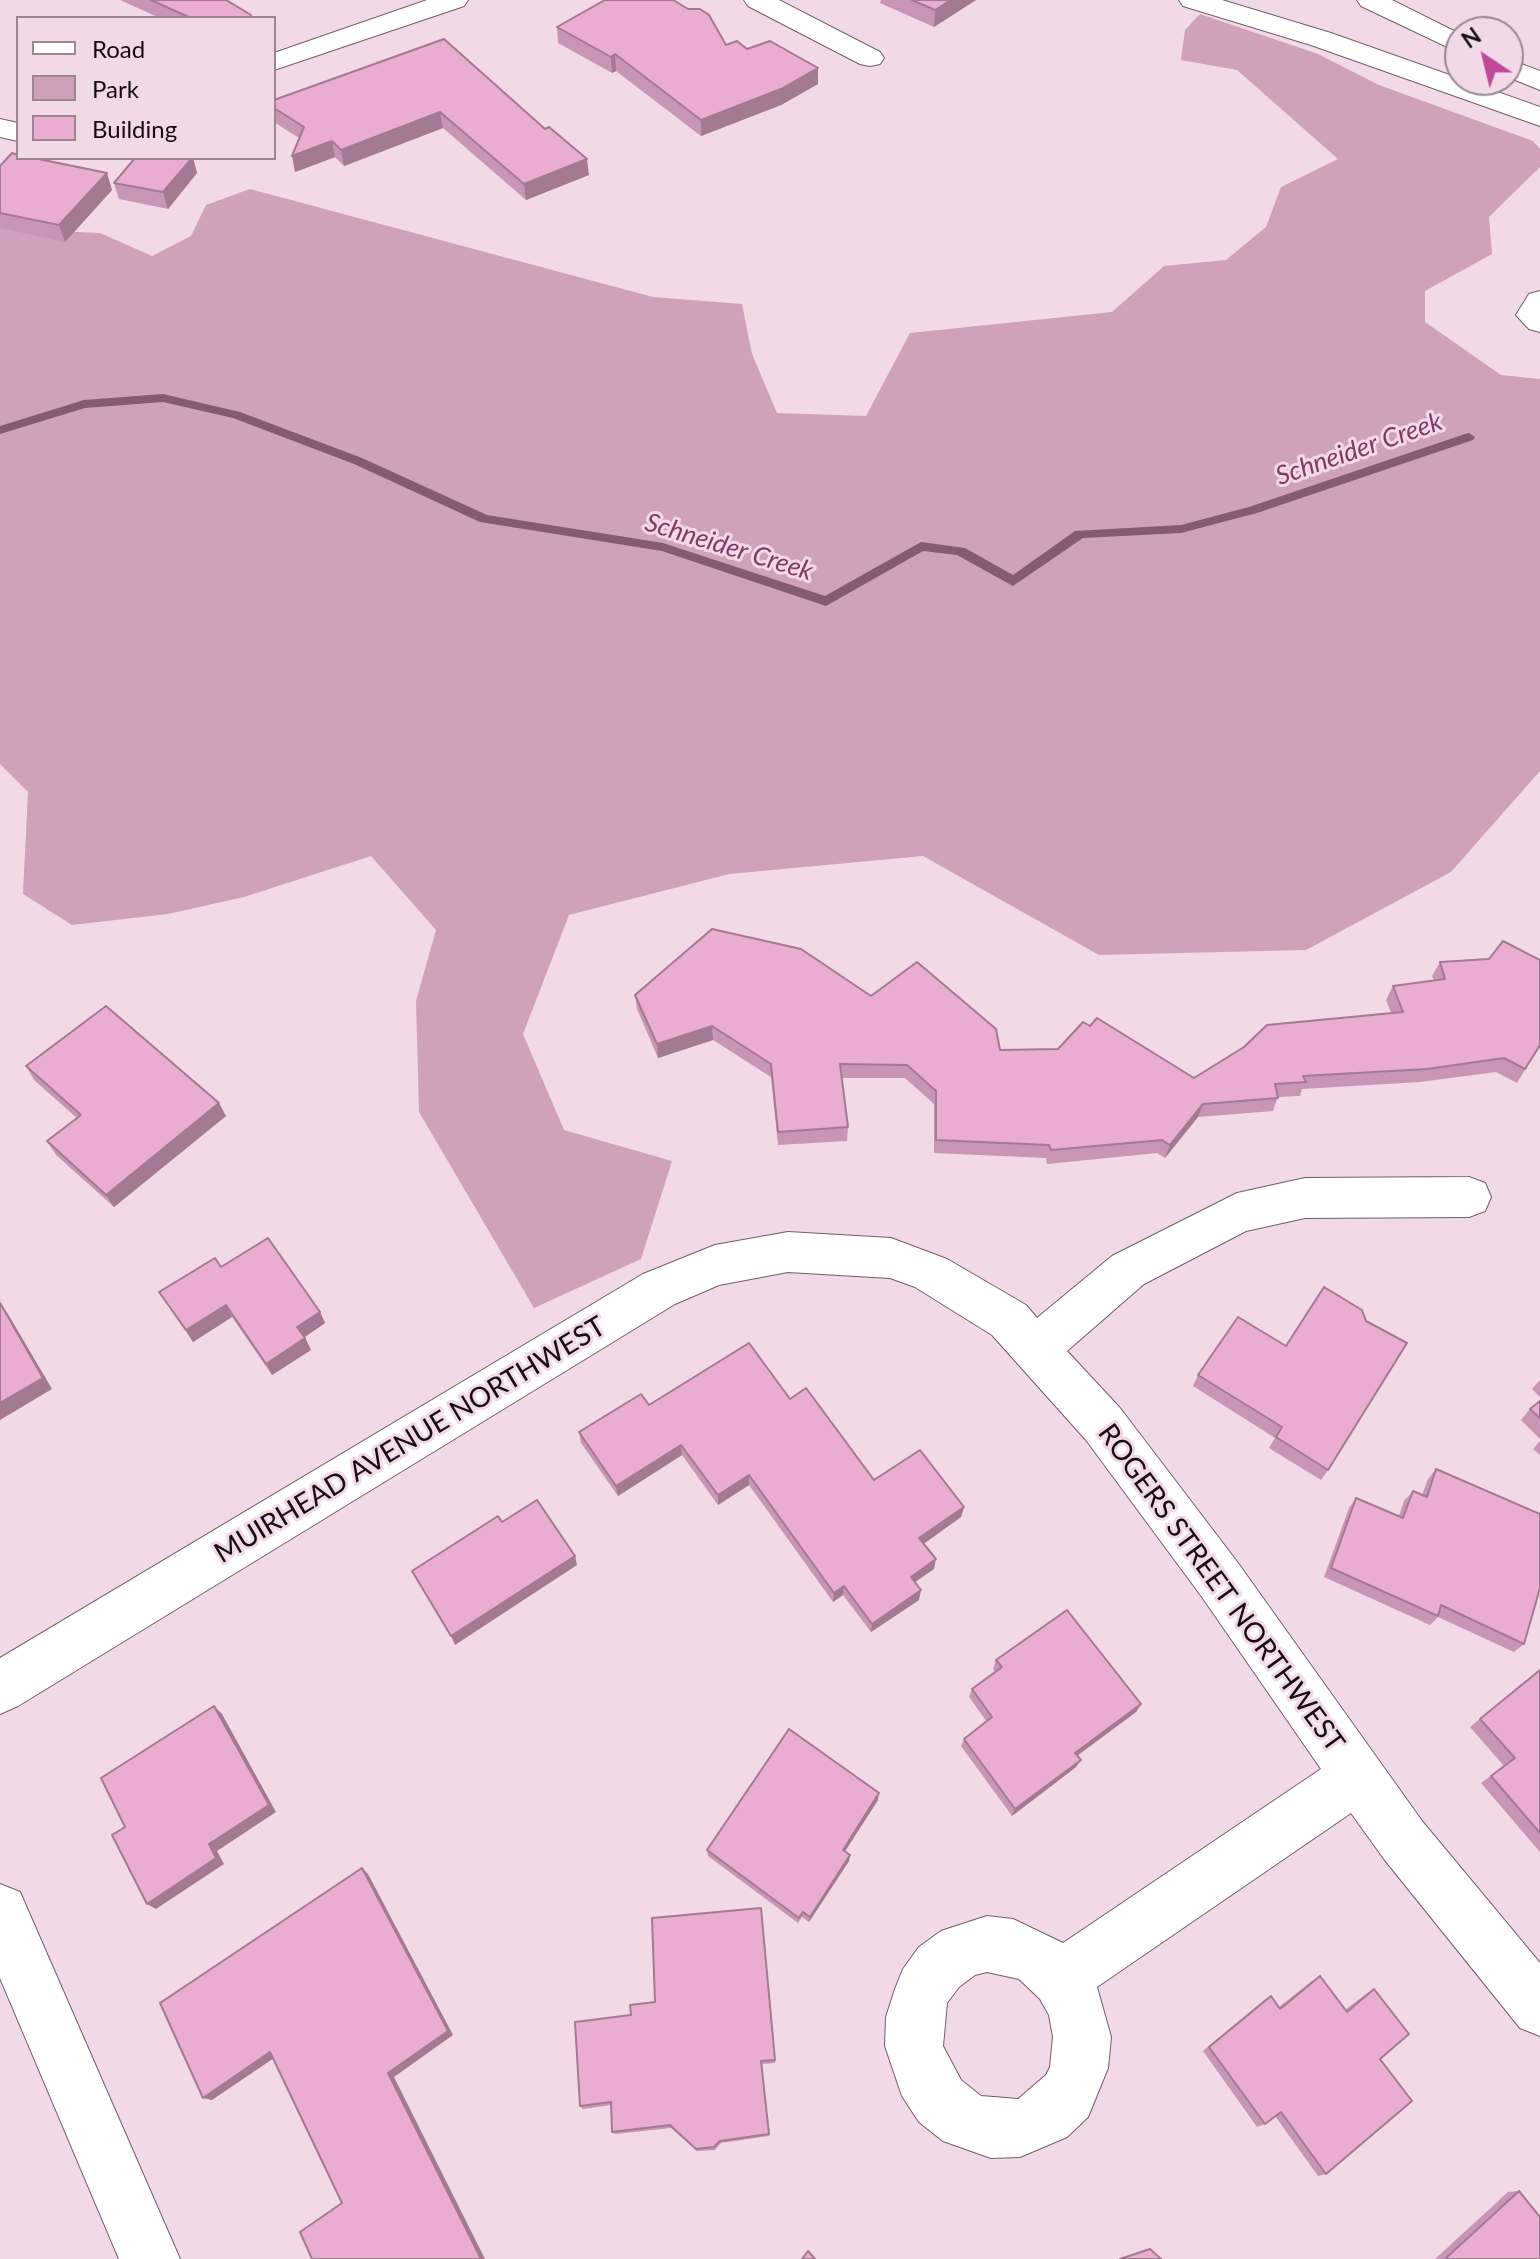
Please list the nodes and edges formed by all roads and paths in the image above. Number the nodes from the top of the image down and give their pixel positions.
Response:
1 (454, 0) edge
2 (758, 0) edge
3 (1193, 0) edge
4 (1371, 0) edge
5 (1444, 37) edge
6 (870, 58) dead end
7 (276, 61) edge
8 (1540, 117) edge
9 (1540, 301) edge
10 (1540, 322) edge
11 (1469, 1197) dead end
12 (840, 1252) joint
13 (1035, 1349) junction
14 (0, 1688) edge
15 (1358, 1776) junction
16 (0, 1912) edge
17 (1060, 1979) dead end
18 (1540, 2008) edge
19 (150, 2259) edge

1 - 7 street
2 - 6 street
3 - 8 street
4 - 5 street
9 - 10 street
11 - 13 street
12 - 13 street, ROGERS STREET NORTHWEST
12 - 14 street, MUIRHEAD AVENUE NORTHWEST
13 - 15 street, ROGERS STREET NORTHWEST
15 - 17 street
15 - 18 street, ROGERS STREET NORTHWEST
16 - 19 street

